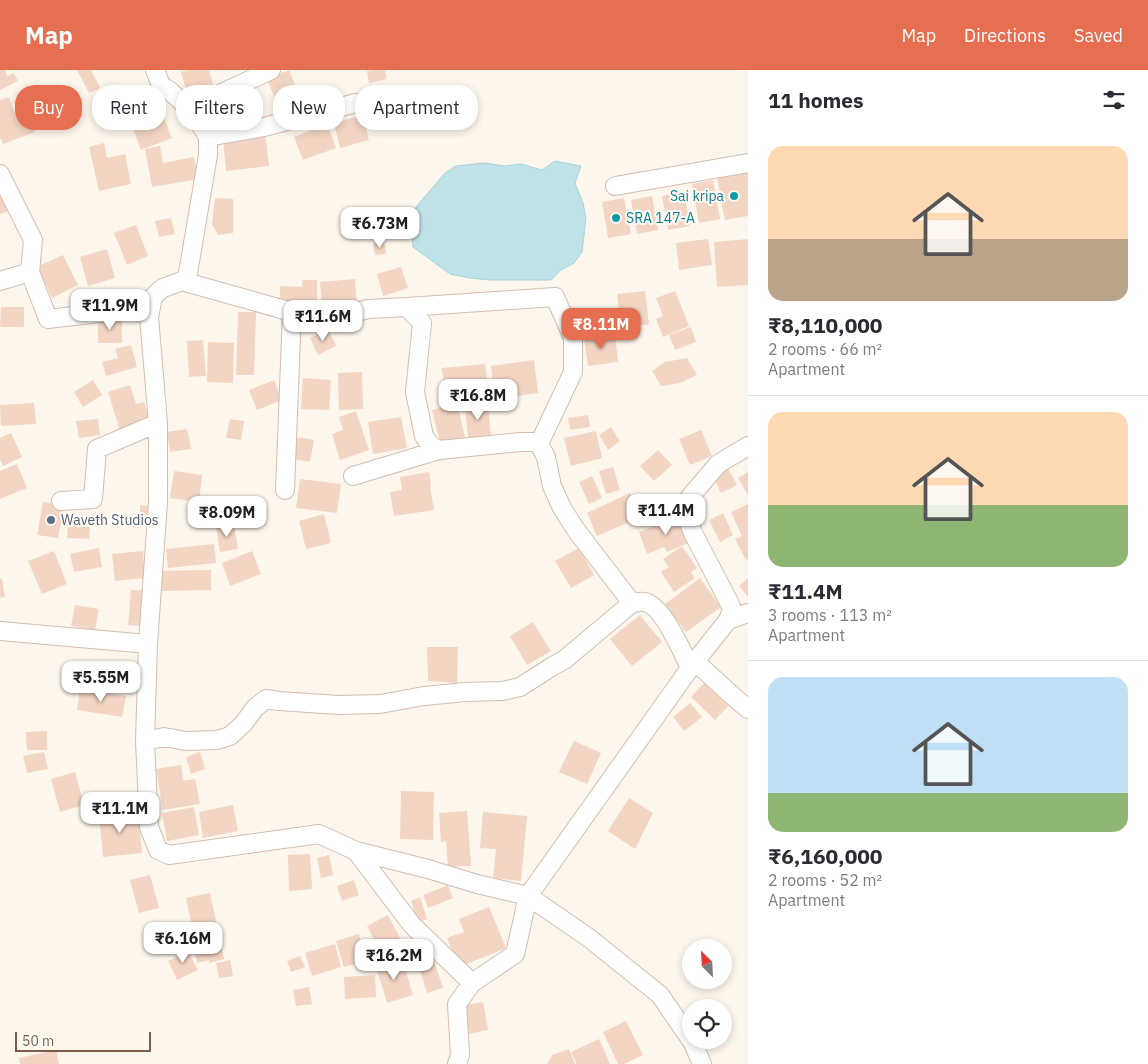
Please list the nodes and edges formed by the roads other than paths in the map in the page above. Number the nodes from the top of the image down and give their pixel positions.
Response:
1 (155, 70) edge
2 (271, 70) edge
3 (239, 85) edge
4 (176, 97) edge
5 (355, 103) edge
6 (204, 130) edge
7 (208, 137) junction
8 (748, 163) edge
9 (0, 174) edge
10 (615, 186) dead end
11 (30, 272) junction
12 (0, 281) edge
13 (182, 281) junction
14 (407, 306) junction
15 (150, 307) junction
16 (292, 312) junction
17 (158, 423) junction
18 (539, 444) junction
19 (748, 446) edge
20 (438, 450) junction
21 (352, 476) dead end
22 (285, 490) dead end
23 (61, 501) dead end
24 (632, 604) junction
25 (748, 614) edge
26 (728, 620) junction
27 (0, 631) edge
28 (148, 644) junction
29 (692, 665) junction
30 (748, 709) edge
31 (145, 741) junction
32 (356, 851) junction
33 (528, 896) junction
34 (472, 982) junction
35 (457, 1064) edge
36 (702, 1064) edge

1 - 4 street
2 - 3 street
5 - 7 street
6 - 7 street
7 - 13 street
8 - 10 street
9 - 11 street
11 - 12 street
11 - 15 street
13 - 15 street
13 - 16 street
14 - 16 street
14 - 18 street
14 - 20 street
15 - 17 street
16 - 22 street
17 - 23 street
17 - 28 street
18 - 20 street
18 - 24 street
19 - 26 street
20 - 21 street
24 - 29 street
24 - 31 street
25 - 26 street
26 - 29 street
27 - 28 street
28 - 31 street
29 - 30 street
29 - 33 street
31 - 32 street
32 - 33 street
32 - 34 street
33 - 34 street
33 - 36 street
34 - 35 street

